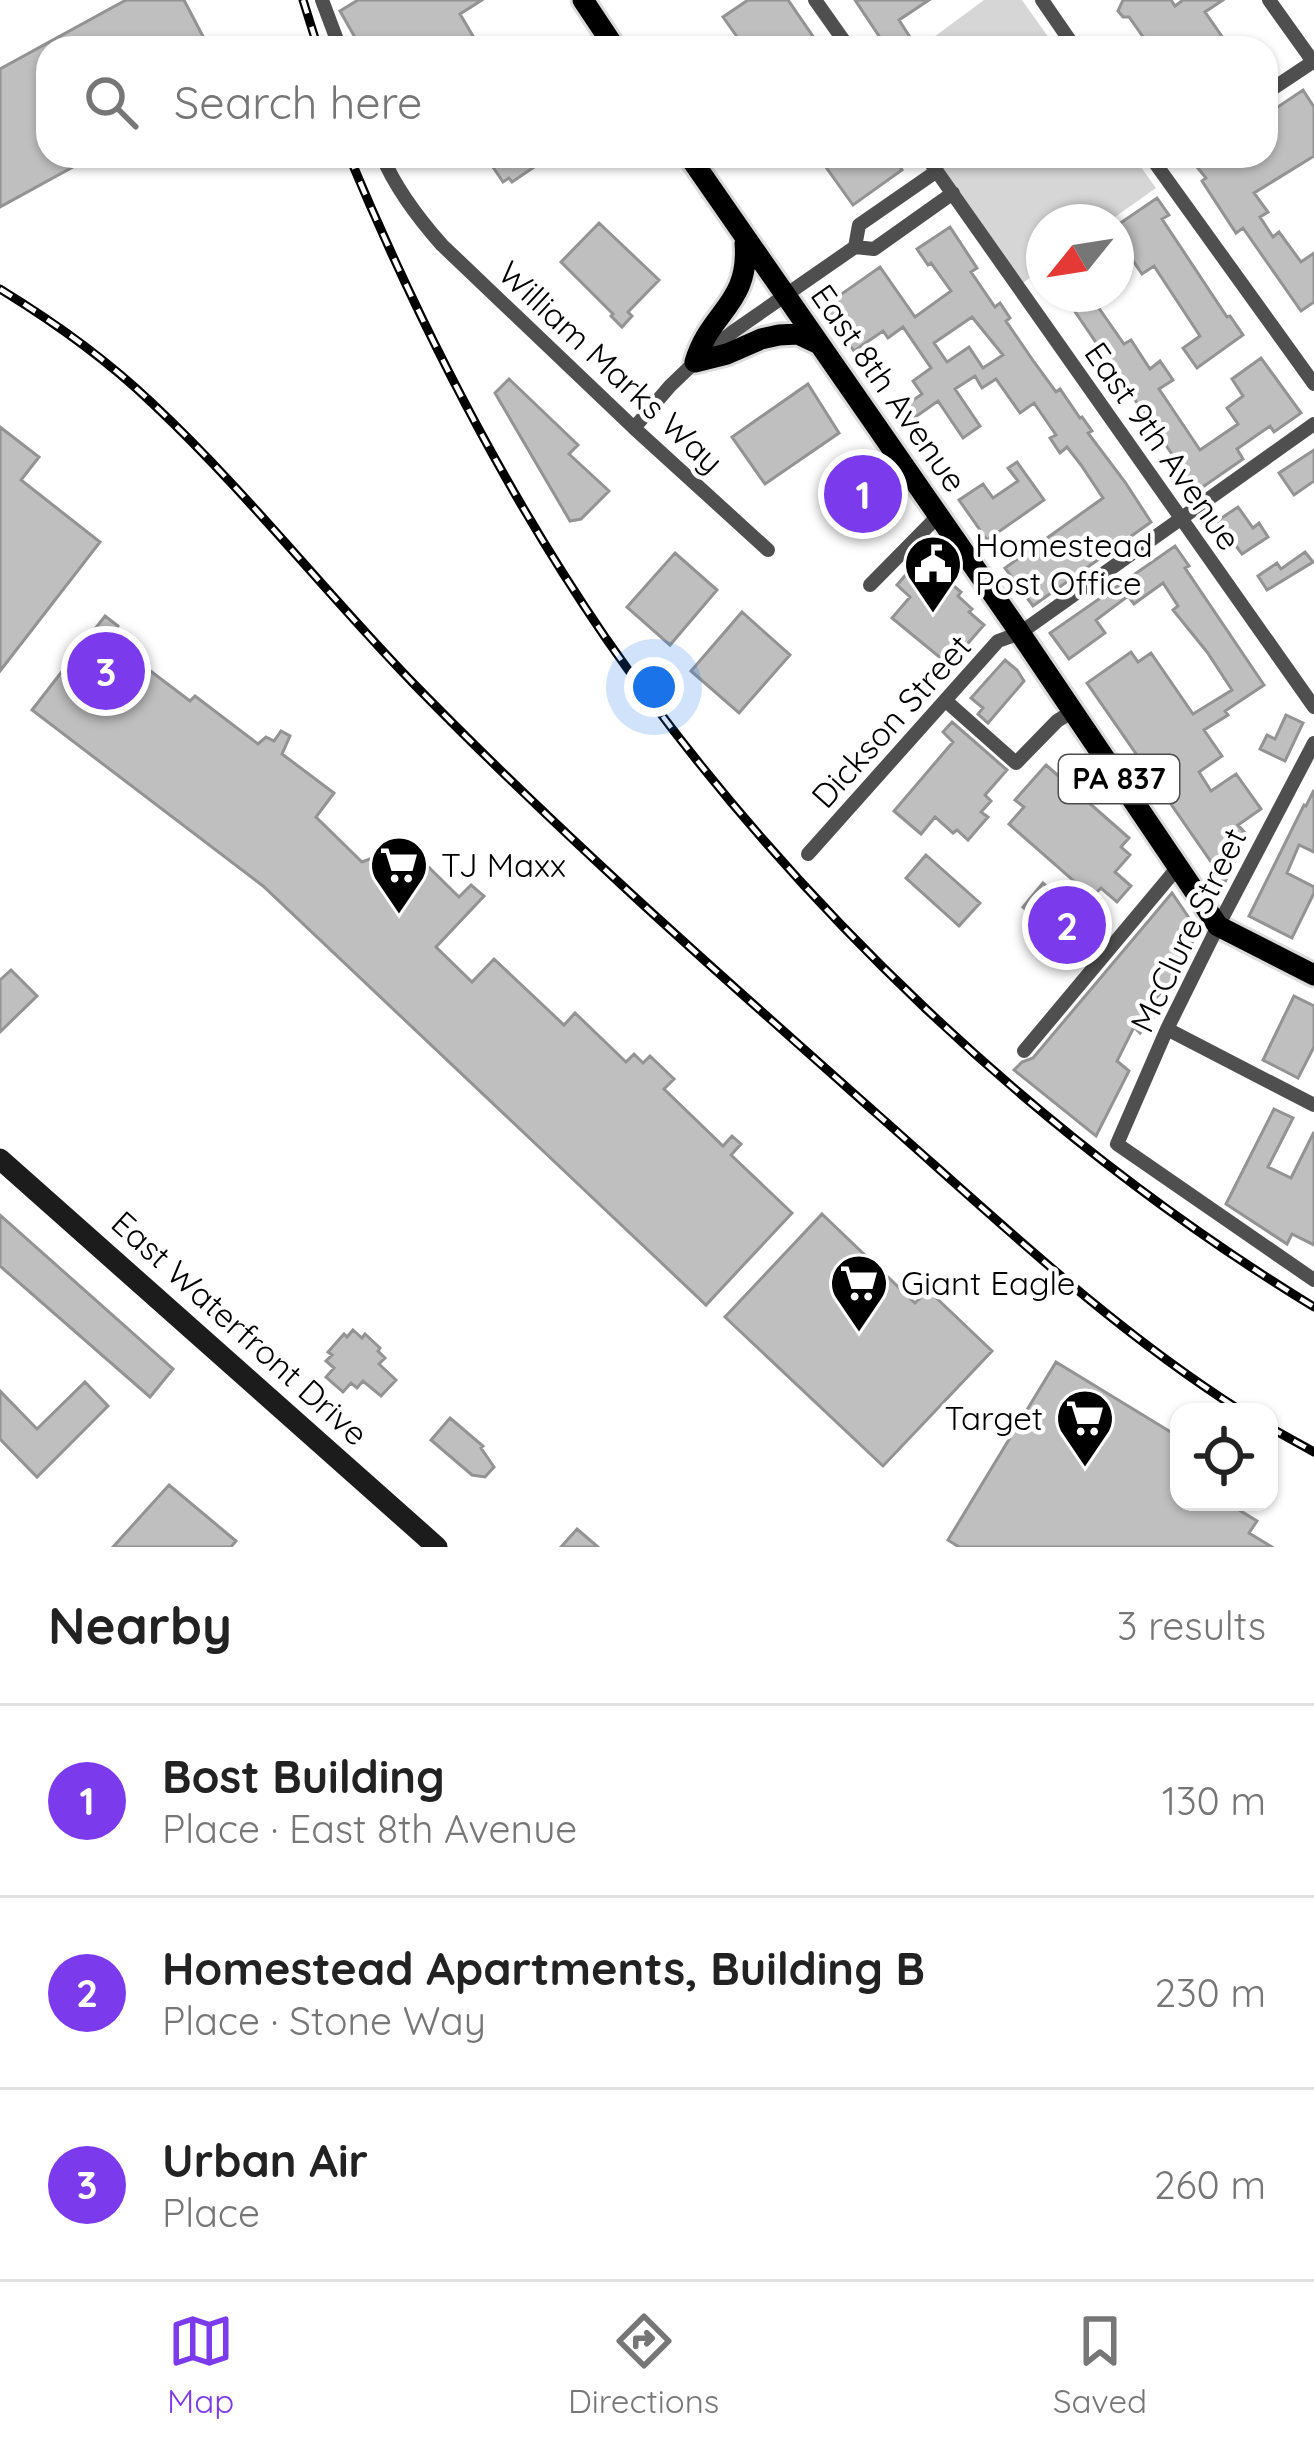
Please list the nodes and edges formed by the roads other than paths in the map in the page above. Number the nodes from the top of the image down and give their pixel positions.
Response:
1 (322, 0) edge
2 (583, 0) edge
3 (815, 0) edge
4 (1042, 0) edge
5 (1269, 0) edge
6 (336, 36) edge
7 (607, 36) edge
8 (840, 36) edge
9 (1067, 36) edge
10 (1314, 62) edge
11 (1278, 85) edge
12 (388, 168) edge
13 (697, 168) edge
14 (935, 168) edge
15 (1159, 168) edge
16 (937, 171) junction
17 (953, 193) junction
18 (745, 238) junction
19 (855, 247) junction
20 (784, 296) junction
21 (818, 344) junction
22 (695, 362) junction
23 (1314, 384) edge
24 (1314, 424) edge
25 (634, 428) junction
26 (938, 516) junction
27 (1181, 519) junction
28 (768, 550) dead end
29 (870, 584) dead end
30 (1020, 633) junction
31 (946, 701) junction
32 (1314, 707) edge
33 (1073, 711) junction
34 (1312, 752) edge
35 (808, 854) dead end
36 (1178, 867) junction
37 (1218, 926) junction
38 (1314, 975) edge
39 (1167, 1029) junction
40 (1024, 1051) dead end
41 (1314, 1105) edge
42 (0, 1159) edge
43 (1314, 1280) edge
44 (437, 1547) edge

1 - 6 street
2 - 7 main road
3 - 8 street
4 - 9 street
5 - 10 street
10 - 11 street
12 - 25 street, William Marks Way
13 - 18 main road, East 8th Avenue / PA 837
14 - 16 street, East 9th Avenue
15 - 23 street
16 - 17 street, East 9th Avenue
16 - 19 street
17 - 19 street
17 - 27 street, East 9th Avenue
18 - 20 main road, East 8th Avenue / PA 837
18 - 22 main road
19 - 20 street
20 - 21 main road, East 8th Avenue / PA 837
20 - 22 street
21 - 22 main road
21 - 26 main road, East 8th Avenue / PA 837
22 - 25 street
24 - 27 street, Dickson Street
25 - 28 street, William Marks Way
26 - 29 street
26 - 30 main road, East 8th Avenue / PA 837
27 - 30 street, Dickson Street
27 - 32 street, East 9th Avenue
30 - 31 street, Dickson Street
30 - 33 main road, East 8th Avenue / PA 837
31 - 33 street
31 - 35 street, Dickson Street
33 - 36 main road, East 8th Avenue / PA 837
34 - 37 street, McClure Street
36 - 37 main road, East 8th Avenue / PA 837
36 - 40 street
37 - 38 main road, East 8th Avenue / PA 837
37 - 39 street, McClure Street
39 - 41 street
39 - 43 street, McClure Street
42 - 44 street, East Waterfront Drive

